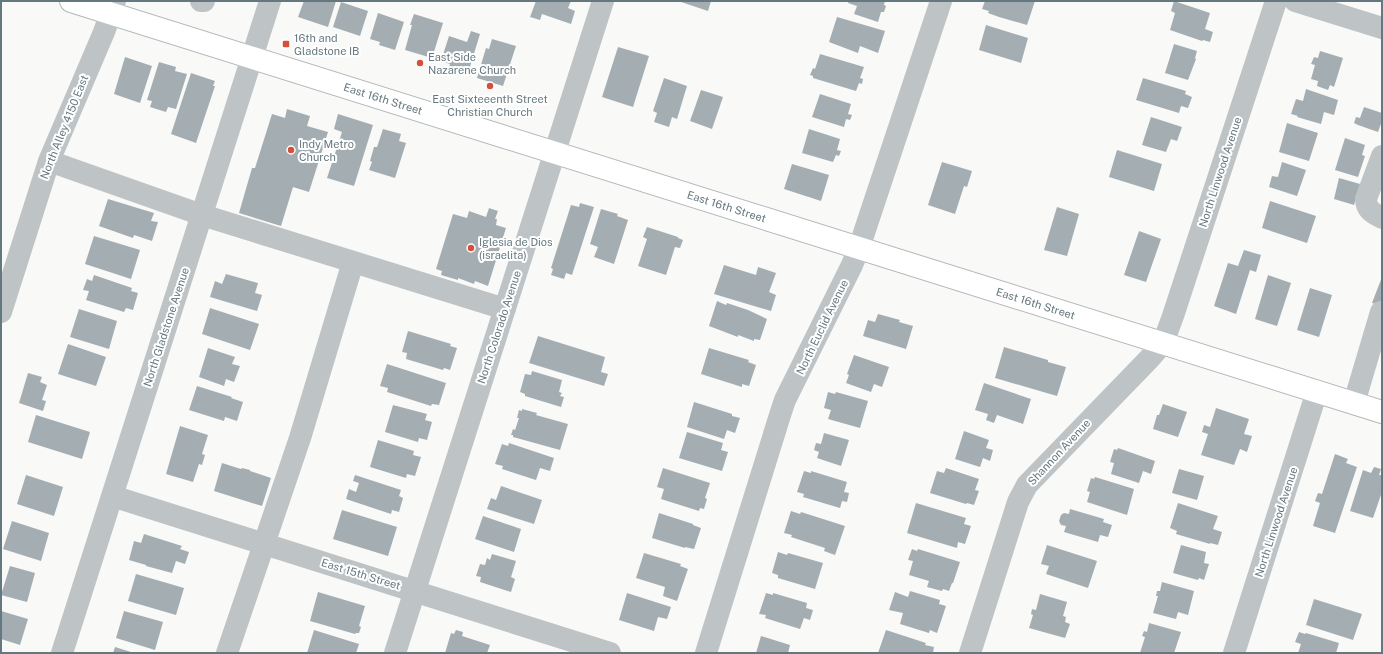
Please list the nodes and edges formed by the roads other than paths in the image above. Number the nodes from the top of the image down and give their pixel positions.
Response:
1 (71, 1) edge
2 (270, 1) edge
3 (603, 1) edge
4 (940, 1) edge
5 (1276, 1) edge
6 (1295, 1) edge
7 (113, 7) edge
8 (1382, 28) edge
9 (252, 58) junction
10 (555, 153) junction
11 (1382, 156) edge
12 (49, 161) junction
13 (202, 215) junction
14 (1382, 218) edge
15 (860, 248) junction
16 (353, 262) junction
17 (505, 309) junction
18 (1, 312) edge
19 (1381, 312) edge
20 (1163, 343) junction
21 (1317, 391) junction
22 (1354, 403) junction
23 (1382, 412) edge
24 (112, 496) junction
25 (263, 544) junction
26 (415, 591) junction
27 (62, 653) edge
28 (227, 653) edge
29 (395, 653) edge
30 (610, 653) edge
31 (706, 653) edge
32 (970, 653) edge
33 (1234, 653) edge

1 - 7 main road, East 16th Street
2 - 9 street, North Gladstone Avenue
3 - 10 street, North Colorado Avenue
4 - 15 street, North Euclid Avenue
5 - 20 street, North Linwood Avenue
6 - 8 street
7 - 9 main road, East 16th Street
7 - 12 street, North Alley 4150 East
9 - 10 main road, East 16th Street
9 - 13 street, North Gladstone Avenue
10 - 15 main road, East 16th Street
10 - 17 street, North Colorado Avenue
11 - 14 street
12 - 13 street
12 - 18 street, North Alley 4150 East
13 - 16 street
13 - 24 street, North Gladstone Avenue
15 - 20 main road, East 16th Street
15 - 31 street, North Euclid Avenue
16 - 17 street
16 - 25 street
17 - 26 street, North Colorado Avenue
19 - 22 street
20 - 21 main road, East 16th Street
20 - 32 street, Shannon Avenue
21 - 22 main road, East 16th Street
21 - 33 street, North Linwood Avenue
22 - 23 main road, East 16th Street
24 - 25 street, East 15th Street
24 - 27 street, North Gladstone Avenue
25 - 26 street, East 15th Street
25 - 28 street
26 - 29 street, North Colorado Avenue
26 - 30 street, East 15th Street

